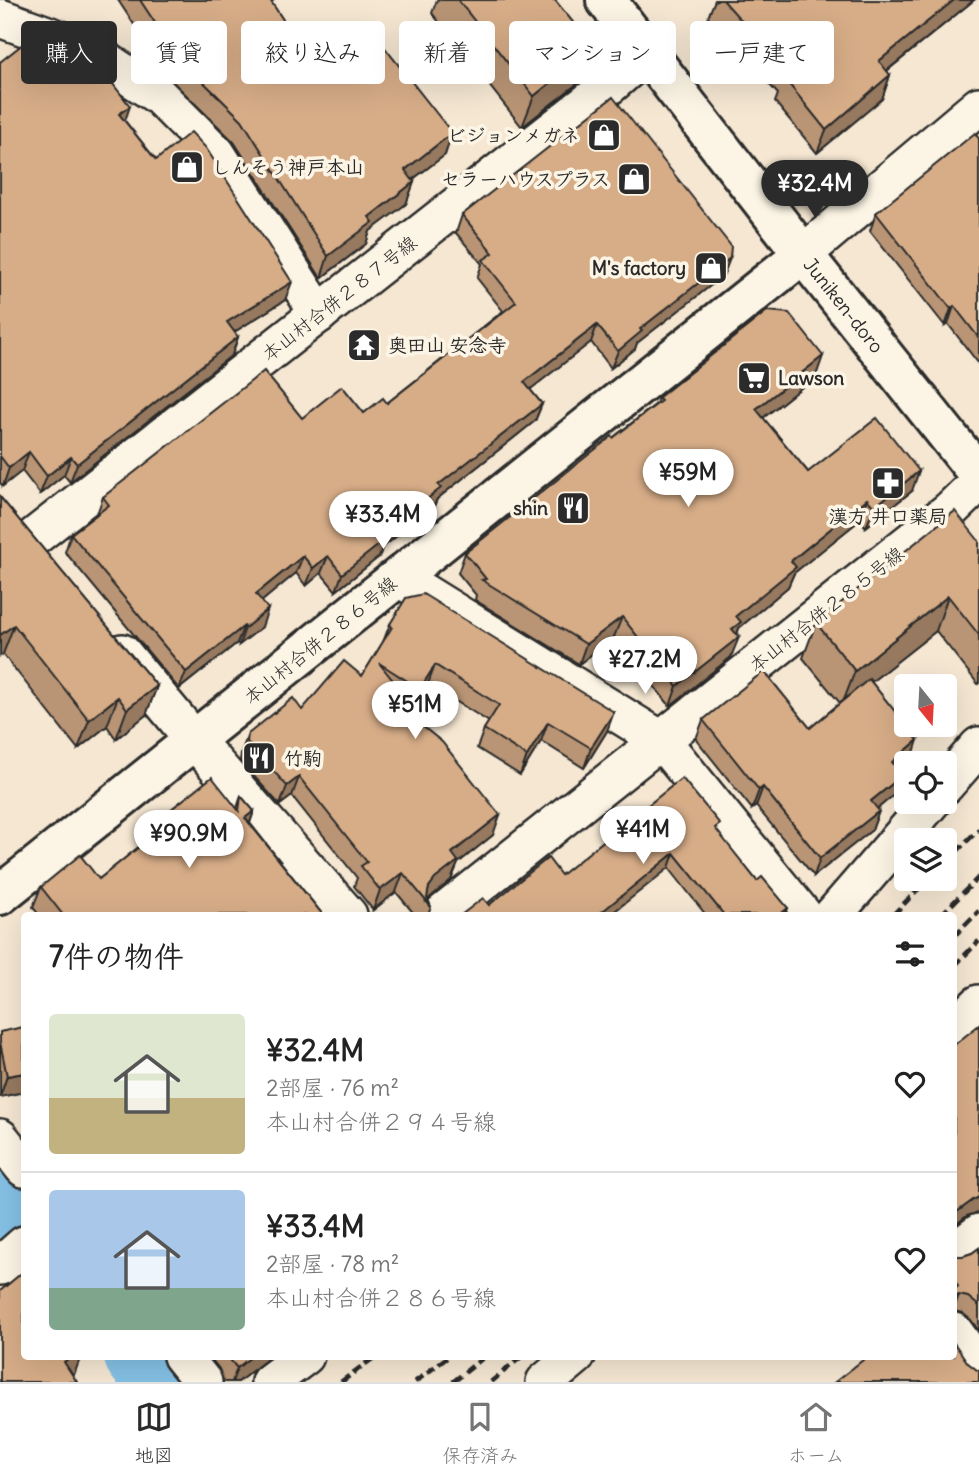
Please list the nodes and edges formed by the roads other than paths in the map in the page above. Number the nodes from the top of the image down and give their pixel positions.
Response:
1 (35, 0) edge
2 (606, 0) edge
3 (1, 21) edge
4 (622, 21) edge
5 (611, 84) edge
6 (671, 84) edge
7 (974, 121) edge
8 (803, 254) junction
9 (319, 314) junction
10 (979, 475) edge
11 (979, 482) edge
12 (28, 540) edge
13 (398, 577) junction
14 (99, 625) edge
15 (661, 740) junction
16 (195, 741) junction
17 (979, 746) edge
18 (957, 771) edge
19 (921, 814) edge
20 (0, 895) edge
21 (345, 912) edge
22 (445, 912) edge
23 (801, 912) edge
24 (836, 912) edge
25 (979, 1004) edge
26 (957, 1025) edge
27 (0, 1138) edge
28 (21, 1164) edge
29 (979, 1233) edge
30 (957, 1250) edge
31 (957, 1336) edge
32 (185, 1360) edge
33 (300, 1360) edge
34 (571, 1360) edge
35 (979, 1367) edge
36 (203, 1382) edge
37 (270, 1382) edge
38 (545, 1382) edge

1 - 3 street
2 - 4 street, Juniken-doro
3 - 9 street
5 - 9 street, 本山村合併２８７号線
6 - 8 street, Juniken-doro
7 - 8 street
8 - 10 street, Juniken-doro
8 - 13 street, 本山村合併２８６号線
9 - 12 street, 本山村合併２８７号線
11 - 15 street, 本山村合併２８５号線
13 - 15 street
13 - 16 street, 本山村合併２８６号線
14 - 16 street
15 - 22 street, 本山村合併２８５号線
15 - 23 street
16 - 20 street, 本山村合併２８６号線
16 - 21 street
17 - 18 street
19 - 24 street
25 - 26 street
27 - 28 street
29 - 30 street
31 - 35 street
32 - 36 street
33 - 37 street
34 - 38 street

